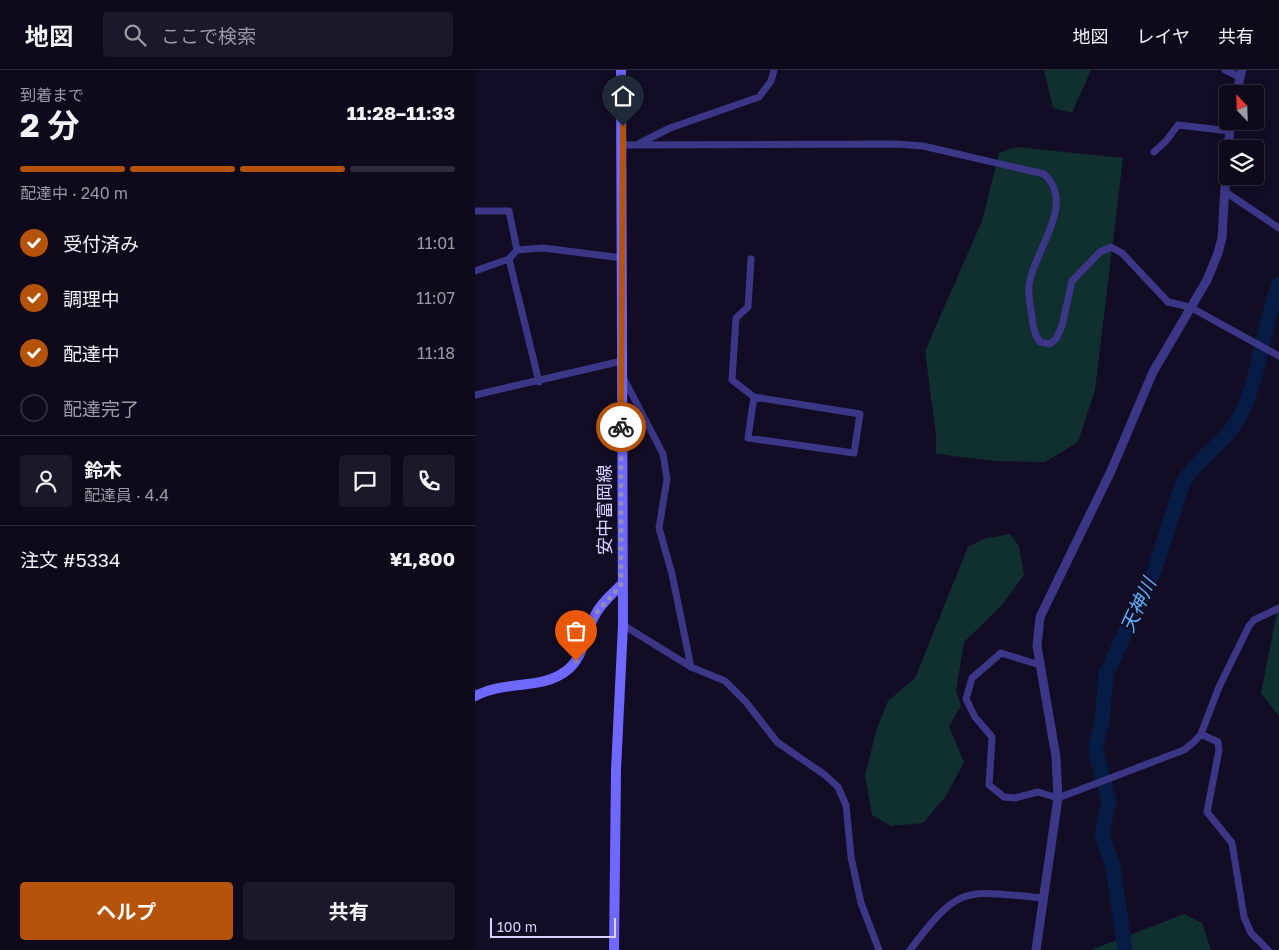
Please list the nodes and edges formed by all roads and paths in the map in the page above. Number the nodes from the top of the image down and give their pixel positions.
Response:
1 (621, 70) edge
2 (774, 70) edge
3 (1225, 70) edge
4 (1241, 73) edge
5 (1230, 131) joint
6 (1229, 140) edge
7 (623, 144) junction
8 (637, 144) junction
9 (1154, 152) dead end
10 (1224, 185) edge
11 (1224, 191) junction
12 (475, 211) edge
13 (1279, 228) edge
14 (517, 250) junction
15 (622, 258) junction
16 (509, 259) junction
17 (751, 259) dead end
18 (475, 272) edge
19 (1190, 307) junction
20 (1279, 356) edge
21 (622, 361) junction
22 (621, 374) junction
23 (539, 382) junction
24 (475, 395) edge
25 (754, 397) junction
26 (621, 585) junction
27 (1279, 608) edge
28 (623, 626) junction
29 (1040, 665) junction
30 (691, 667) junction
31 (475, 696) edge
32 (1201, 734) junction
33 (1058, 798) junction
34 (1044, 898) junction
35 (614, 950) edge
36 (879, 950) edge
37 (910, 950) edge
38 (1036, 950) edge
39 (1268, 950) edge

1 - 7 main road, 安中富岡線
2 - 8 street
3 - 4 street
5 - 6 street
5 - 9 street
7 - 8 street
7 - 15 main road, 安中富岡線
8 - 19 street
10 - 11 street
11 - 13 street
11 - 19 street
12 - 14 street
14 - 15 street
14 - 16 street
15 - 21 main road, 安中富岡線
16 - 18 street
16 - 23 street
17 - 25 street
19 - 20 street
19 - 29 street
21 - 22 main road, 安中富岡線
21 - 23 street
22 - 26 main road, 安中富岡線
22 - 30 street
23 - 24 street
25 - 25 street
26 - 28 main road, 安中富岡線
26 - 31 main road
27 - 32 street
28 - 30 street
28 - 35 main road, 安中富岡線
29 - 33 street
29 - 33 street
30 - 36 street
32 - 33 street
32 - 39 street
33 - 34 street
34 - 37 street
34 - 38 street

